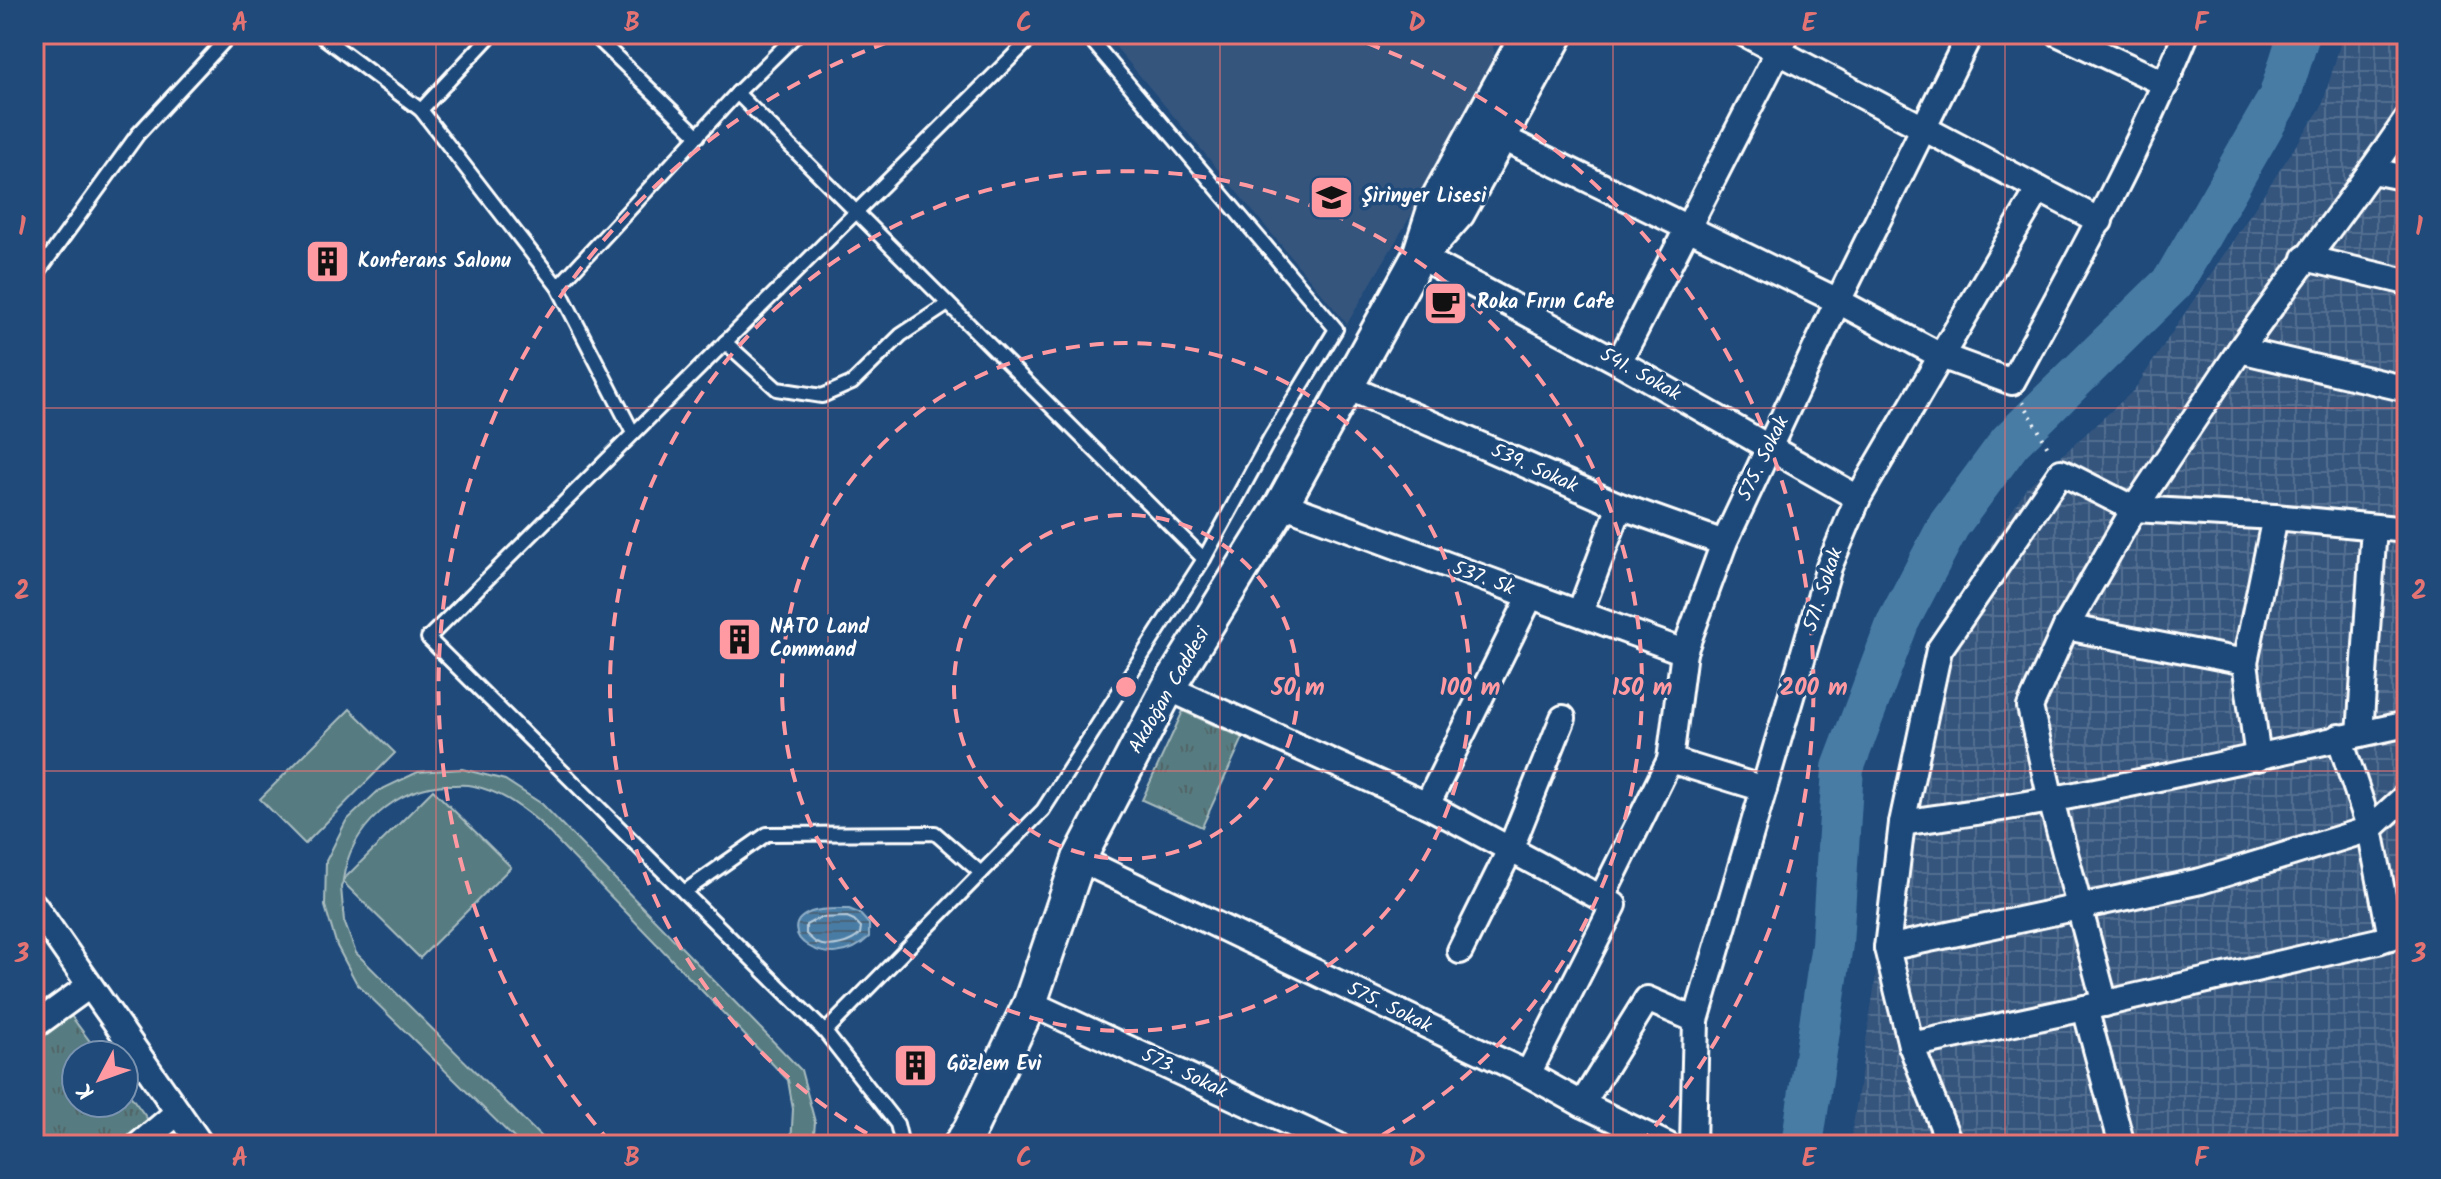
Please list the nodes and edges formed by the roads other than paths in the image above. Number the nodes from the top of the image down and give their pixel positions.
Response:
1 (231, 34) edge
2 (319, 34) edge
3 (492, 34) edge
4 (593, 34) edge
5 (797, 34) edge
6 (1035, 34) edge
7 (1086, 34) edge
8 (1745, 34) edge
9 (1970, 34) edge
10 (2059, 34) edge
11 (2186, 34) edge
12 (1541, 38) edge
13 (1783, 44) edge
14 (2166, 84) junction
15 (737, 93) junction
16 (421, 110) junction
17 (2407, 119) edge
18 (1923, 127) junction
19 (698, 136) junction
20 (1499, 136) junction
21 (2372, 171) junction
22 (2407, 178) edge
23 (2039, 189) junction
24 (857, 212) junction
25 (2100, 221) junction
26 (1687, 228) junction
27 (1419, 256) junction
28 (2305, 258) junction
29 (34, 278) edge
30 (2407, 282) edge
31 (558, 287) junction
32 (1838, 301) junction
33 (948, 304) junction
34 (725, 342) junction
35 (2240, 350) junction
36 (1941, 356) junction
37 (1619, 362) junction
38 (1347, 387) junction
39 (2407, 389) edge
40 (633, 433) junction
41 (1769, 448) junction
42 (1858, 498) junction
43 (1282, 504) junction
44 (1620, 506) junction
45 (2134, 509) junction
46 (2275, 517) junction
47 (2374, 527) junction
48 (2407, 530) edge
49 (1724, 543) junction
50 (1204, 559) junction
51 (1530, 597) junction
52 (1580, 612) junction
53 (2066, 627) junction
54 (1684, 652) junction
55 (2245, 662) junction
56 (1168, 688) junction
57 (1563, 718) dead end
58 (2407, 724) edge
59 (2349, 736) junction
60 (2258, 758) junction
61 (1670, 760) junction
62 (1764, 789) junction
63 (2407, 795) edge
64 (2051, 800) junction
65 (1427, 805) junction
66 (1902, 823) junction
67 (2370, 829) junction
68 (1510, 850) junction
69 (1079, 859) junction
70 (981, 873) junction
71 (684, 892) junction
72 (1608, 902) junction
73 (34, 905) edge
74 (2079, 908) junction
75 (2399, 934) edge
76 (1887, 948) junction
77 (1460, 951) dead end
78 (89, 986) junction
79 (1030, 1003) junction
80 (2095, 1006) junction
81 (1696, 1020) junction
82 (34, 1026) edge
83 (825, 1032) junction
84 (1911, 1045) junction
85 (1528, 1074) junction
86 (1582, 1104) junction
87 (178, 1112) junction
88 (139, 1145) edge
89 (201, 1145) edge
90 (902, 1145) edge
91 (960, 1145) edge
92 (1337, 1145) edge
93 (1667, 1145) edge
94 (1693, 1145) edge
95 (1950, 1145) edge
96 (2122, 1145) edge

1 - 29 lane
2 - 16 lane
3 - 16 lane
4 - 19 lane
5 - 15 lane
6 - 24 lane
7 - 50 lane
8 - 13 street
9 - 18 street, 575. Sokak
10 - 14 street
11 - 14 street
12 - 20 main road, Akdoğan Caddesi
12 - 27 main road, Akdoğan Caddesi
13 - 18 street
13 - 26 street
14 - 25 street
15 - 19 lane
15 - 24 lane
16 - 31 lane
17 - 21 street
18 - 23 street
18 - 32 street, 575. Sokak
19 - 31 lane
20 - 26 street
20 - 27 main road, Akdoğan Caddesi
21 - 22 street
21 - 28 street
23 - 25 street
23 - 36 street, 571. Sokak
24 - 33 lane
24 - 34 lane
25 - 36 street
26 - 32 street
26 - 37 street
27 - 37 street, 541. Sokak
27 - 38 main road, Akdoğan Caddesi
28 - 30 street
28 - 35 street
31 - 40 lane
32 - 36 street
32 - 41 street, 575. Sokak
33 - 34 lane
33 - 50 lane
34 - 40 lane
35 - 39 street
35 - 45 street
36 - 42 street, 571. Sokak
37 - 41 street, 541. Sokak
38 - 43 main road, Akdoğan Caddesi
38 - 44 street, 539. Sokak
40 - 71 lane
41 - 42 street, 541. Sokak
41 - 49 street, 575. Sokak
42 - 62 street, 571. Sokak
43 - 51 street, 537. Sk
43 - 56 main road, Akdoğan Caddesi
44 - 49 street, 539. Sokak
44 - 52 street
45 - 46 street
45 - 53 street
45 - 66 street
46 - 47 street
46 - 55 street
47 - 48 street
47 - 59 street
49 - 54 street, 575. Sokak
50 - 70 lane
51 - 52 street, 537. Sk
51 - 65 street
52 - 54 street, 537. Sk
53 - 55 street
53 - 64 street
54 - 61 street, 575. Sokak
55 - 60 street
56 - 65 street
56 - 69 main road, Akdoğan Caddesi
57 - 68 street
58 - 59 street
59 - 60 street
59 - 67 street
60 - 64 street
61 - 62 street
61 - 72 street, 575. Sokak
62 - 81 street, 571. Sokak
63 - 67 street
64 - 66 street
64 - 74 street
65 - 68 street
66 - 76 street
67 - 74 street
67 - 75 street
68 - 72 street
68 - 77 street
69 - 79 main road, Akdoğan Caddesi
69 - 85 street, 575. Sokak
70 - 71 lane
70 - 83 lane
71 - 83 lane
72 - 85 street, 575. Sokak
73 - 78 street
74 - 76 street
74 - 80 street
75 - 80 street
76 - 84 street
78 - 82 street
78 - 87 street
79 - 91 main road, Akdoğan Caddesi
79 - 92 street, 573. Sokak
80 - 84 street
80 - 96 street
81 - 86 street
81 - 94 street, 571. Sokak
83 - 90 lane
84 - 95 street
85 - 86 street
86 - 93 street
87 - 88 street
87 - 89 street

